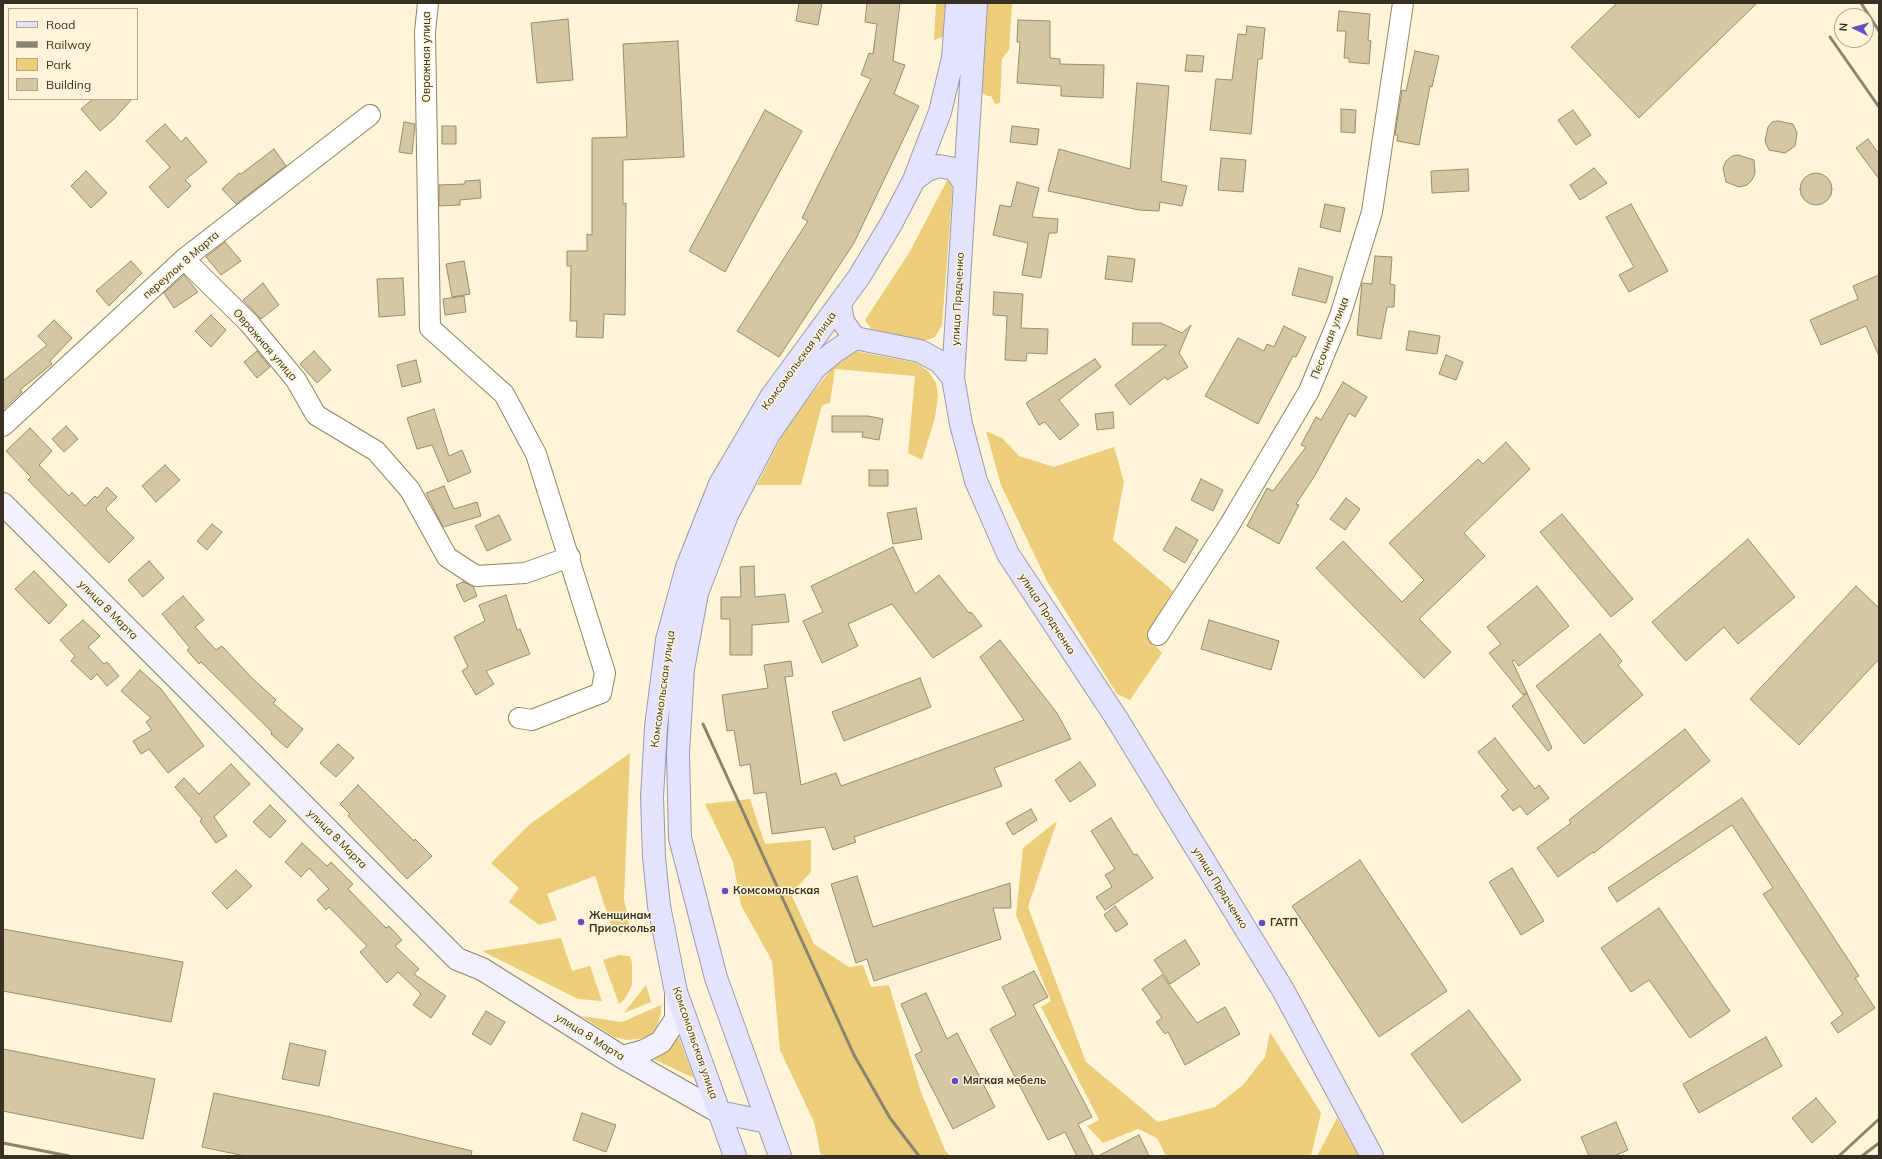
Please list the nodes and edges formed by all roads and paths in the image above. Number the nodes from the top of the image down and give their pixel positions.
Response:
1 (428, 3) edge
2 (956, 3) edge
3 (976, 3) edge
4 (1403, 3) edge
5 (370, 115) dead end
6 (914, 180) junction
7 (965, 184) junction
8 (184, 259) junction
9 (840, 304) junction
10 (956, 331) junction
11 (855, 338) junction
12 (920, 351) junction
13 (953, 378) junction
14 (3, 426) edge
15 (3, 504) edge
16 (570, 558) junction
17 (1158, 636) dead end
18 (520, 718) dead end
19 (676, 992) junction
20 (622, 1057) junction
21 (719, 1112) junction
22 (767, 1122) junction
23 (778, 1153) edge
24 (735, 1156) edge
25 (1372, 1156) edge

1 - 16 street, Овражная улица
2 - 6 main road
3 - 7 main road, улица Прядченко
4 - 17 street, Песочная улица
5 - 8 street, переулок 8 Марта
6 - 7 main road
6 - 9 main road, Комсомольская улица
7 - 10 main road, улица Прядченко
8 - 14 street, переулок 8 Марта
8 - 16 street, Овражная улица
9 - 11 main road
9 - 19 main road, Комсомольская улица
10 - 12 main road
10 - 13 main road, улица Прядченко
11 - 12 main road
11 - 22 main road, Комсомольская улица
12 - 13 main road
13 - 25 main road, улица Прядченко
15 - 20 main road, улица 8 Марта
16 - 18 street
19 - 20 main road
19 - 21 main road, Комсомольская улица
20 - 21 main road, улица 8 Марта
21 - 22 main road
21 - 24 main road, Комсомольская улица
22 - 23 main road, Комсомольская улица

